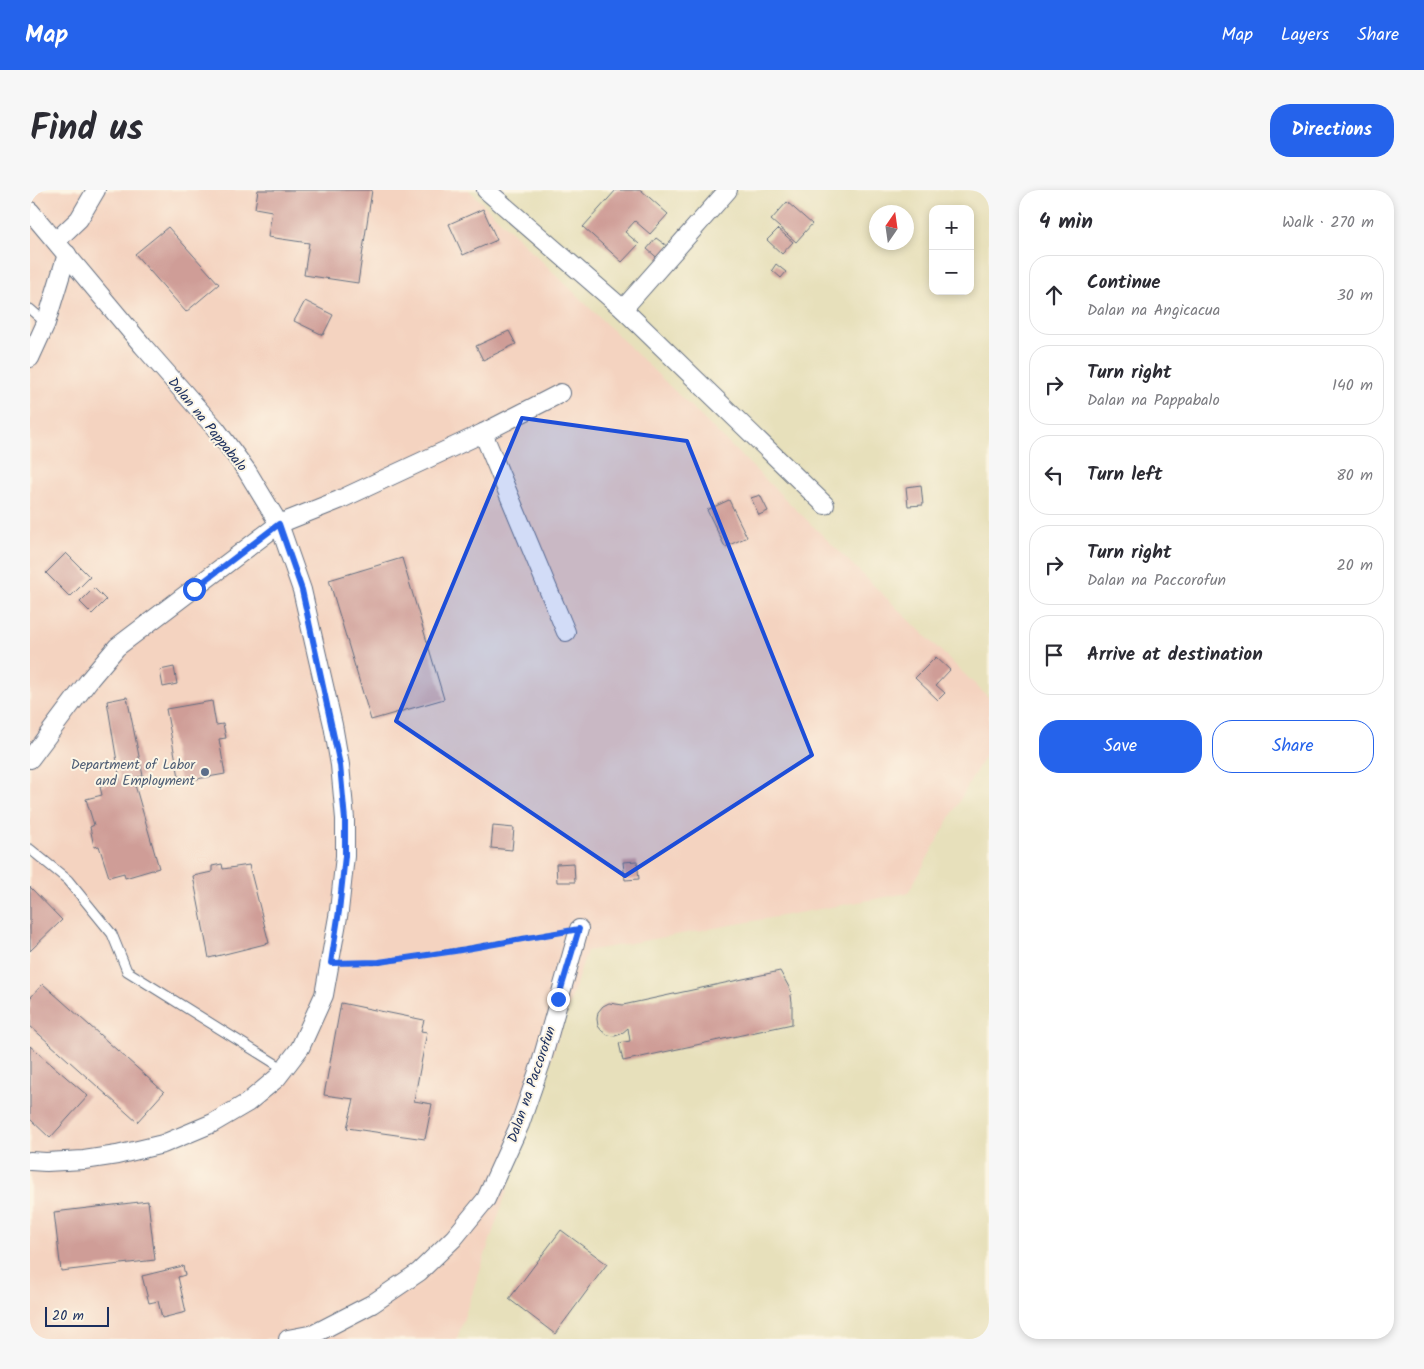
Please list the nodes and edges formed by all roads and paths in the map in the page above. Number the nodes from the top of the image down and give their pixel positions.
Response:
1 (96, 190) edge
2 (486, 190) edge
3 (728, 190) edge
4 (30, 210) edge
5 (62, 248) junction
6 (30, 309) edge
7 (623, 310) junction
8 (46, 323) junction
9 (30, 358) edge
10 (561, 393) dead end
11 (483, 433) junction
12 (825, 505) dead end
13 (279, 524) junction
14 (566, 632) dead end
15 (30, 758) edge
16 (30, 849) edge
17 (579, 929) joint
18 (331, 963) junction
19 (284, 1069) junction
20 (30, 1161) edge
21 (288, 1339) edge

1 - 5 street
2 - 7 street
3 - 7 street
4 - 5 street, Dalan na Pappabalo
5 - 8 street
5 - 13 street, Dalan na Pappabalo
6 - 8 lane
7 - 12 street
8 - 9 street
10 - 11 street
11 - 13 street
11 - 14 street
13 - 15 street
13 - 18 street, Dalan na Pappabalo
16 - 19 lane
17 - 18 path
17 - 21 street, Dalan na Paccorofun
18 - 19 street, Dalan na Pappabalo
19 - 20 street, Dalan na Pappabalo

